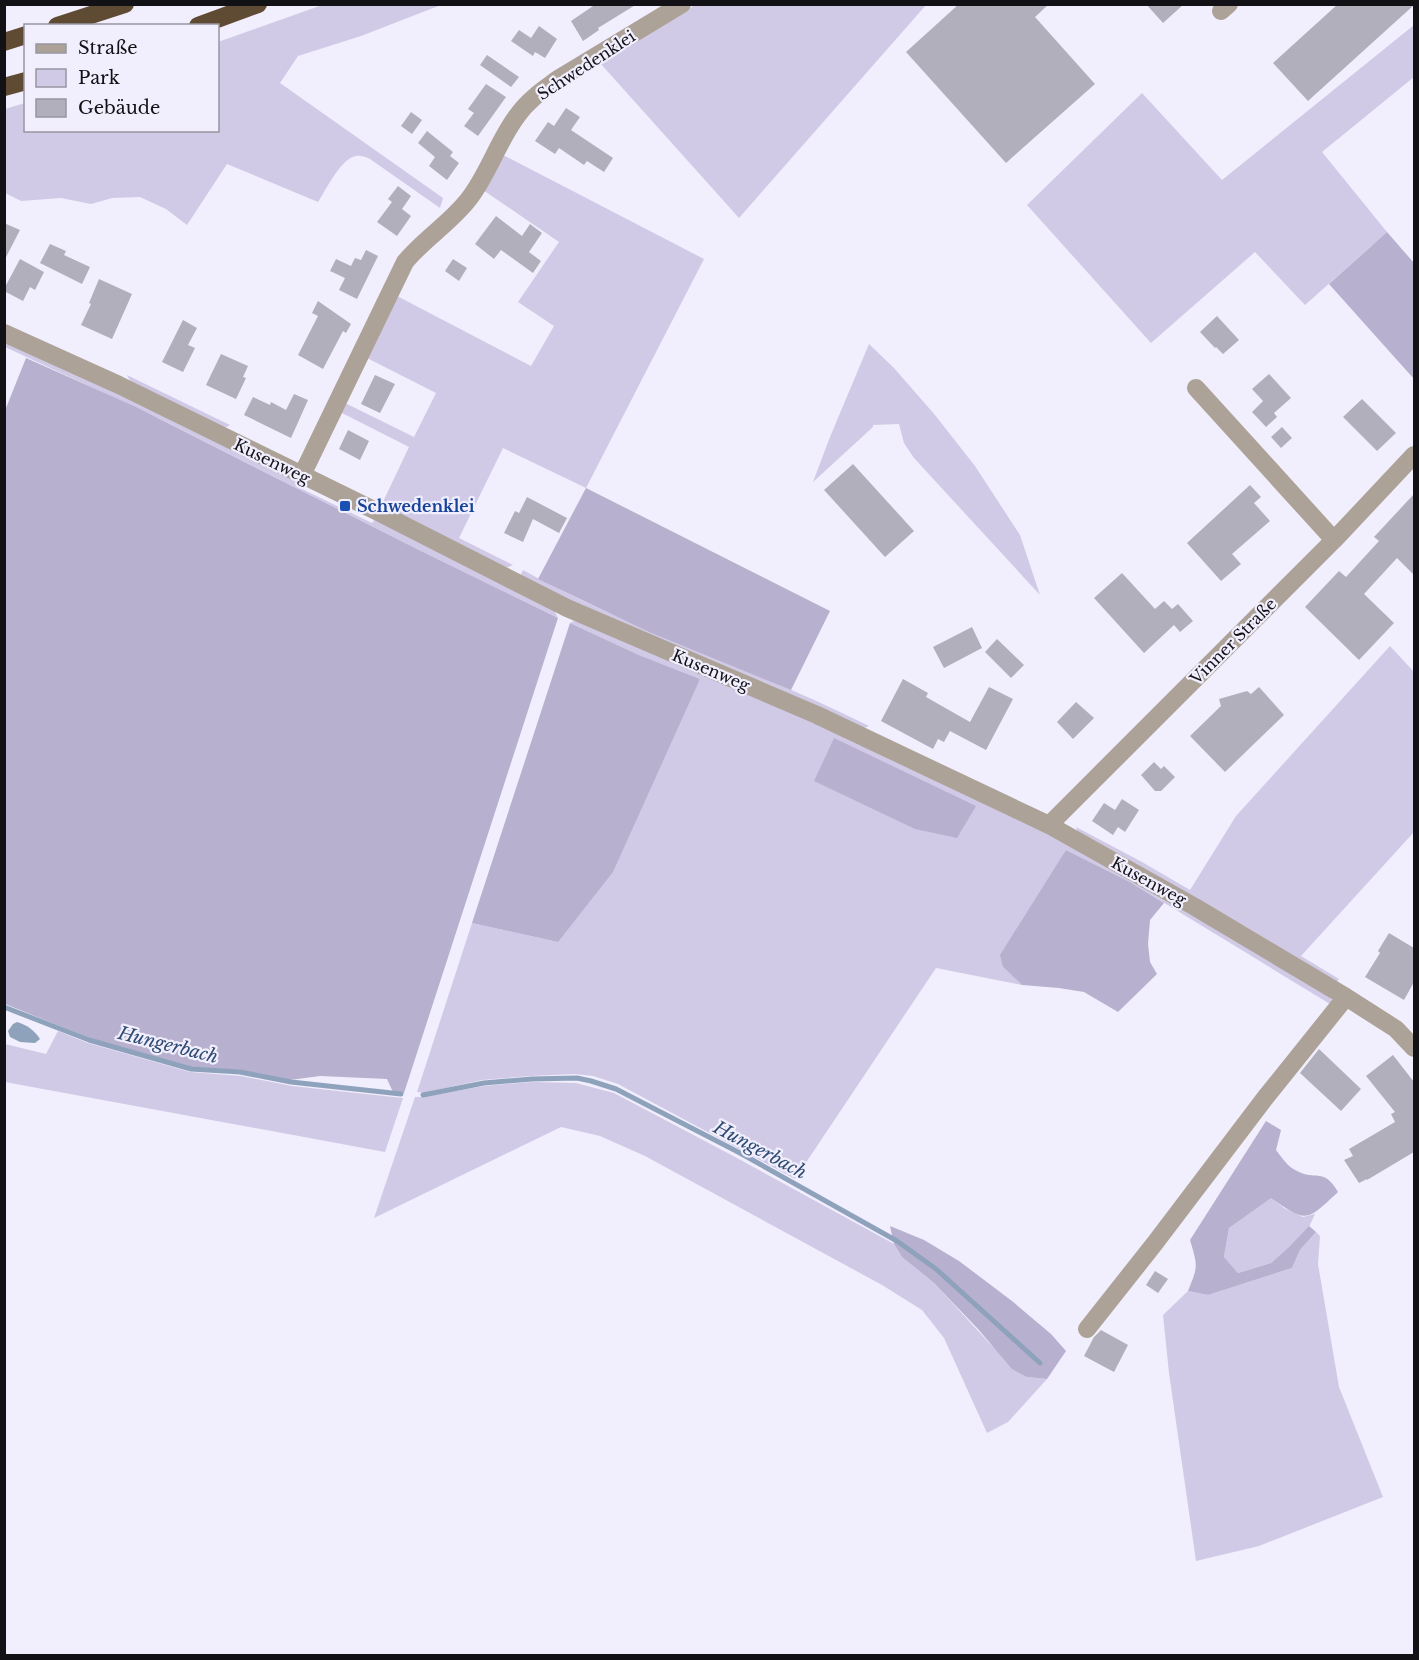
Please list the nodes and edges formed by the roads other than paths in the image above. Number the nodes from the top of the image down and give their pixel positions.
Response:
1 (125, 4) edge
2 (258, 4) edge
3 (682, 4) edge
4 (63, 24) edge
5 (203, 24) edge
6 (24, 36) edge
7 (4, 42) edge
8 (24, 82) edge
9 (4, 87) edge
10 (4, 333) edge
11 (1196, 388) dead end
12 (1414, 455) edge
13 (302, 475) junction
14 (1334, 540) junction
15 (1049, 825) junction
16 (1346, 997) junction
17 (1408, 1041) edge
18 (1087, 1329) dead end

1 - 4 highway
2 - 5 highway
3 - 13 street, Schwedenklei
6 - 7 highway
8 - 9 highway
10 - 13 street, Kusenweg
11 - 14 street
12 - 14 street, Vinner Straße
13 - 15 street, Kusenweg
14 - 15 street, Vinner Straße
15 - 16 street, Kusenweg
16 - 17 street, Kusenweg
16 - 18 street

